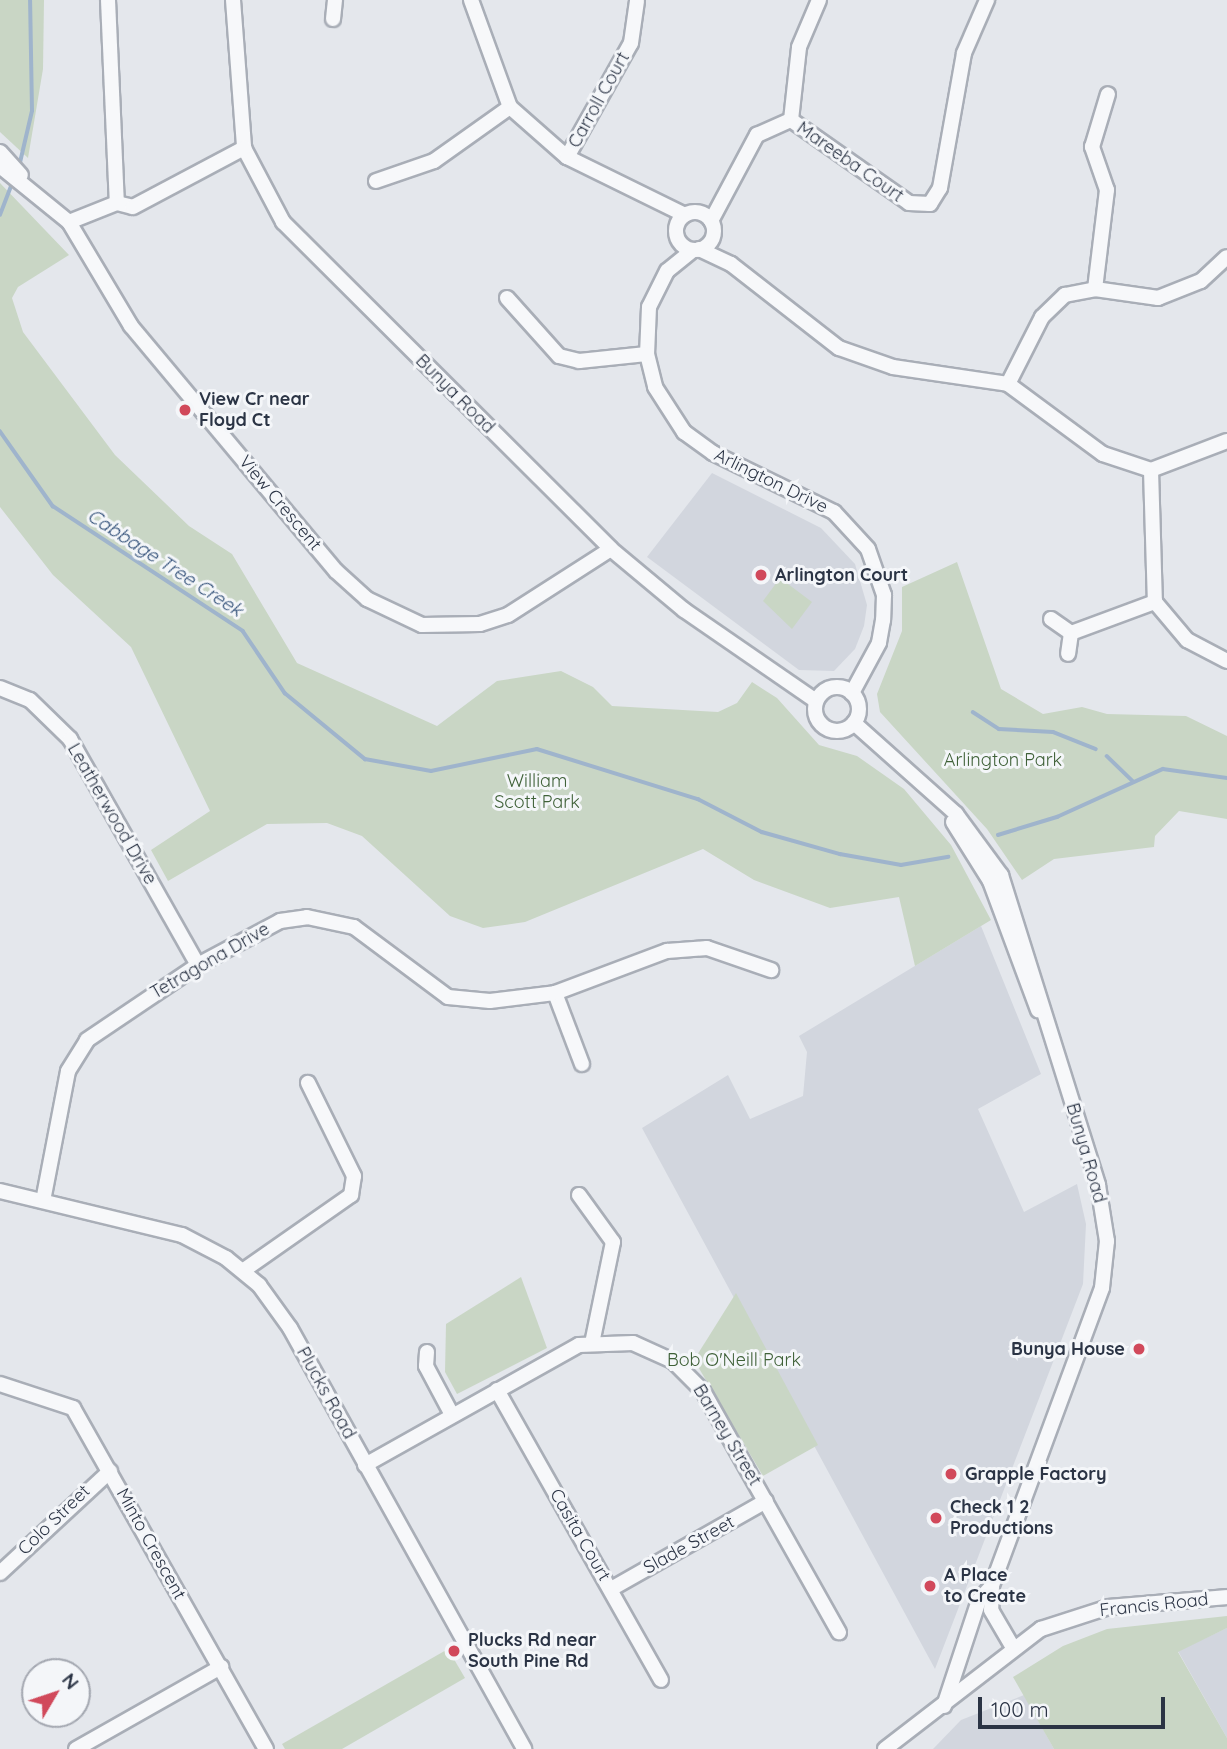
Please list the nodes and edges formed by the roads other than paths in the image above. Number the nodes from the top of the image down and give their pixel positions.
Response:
1 (108, 0) edge
2 (233, 0) edge
3 (335, 0) edge
4 (471, 0) edge
5 (819, 0) edge
6 (987, 0) edge
7 (637, 1) edge
8 (333, 19) dead end
9 (1108, 94) dead end
10 (510, 107) junction
11 (791, 120) junction
12 (244, 148) junction
13 (567, 157) junction
14 (2, 161) edge
15 (376, 181) dead end
16 (652, 202) junction
17 (117, 203) junction
18 (685, 215) junction
19 (69, 222) junction
20 (708, 223) junction
21 (677, 233) junction
22 (696, 250) junction
23 (1227, 257) edge
24 (731, 264) junction
25 (667, 271) junction
26 (1095, 289) junction
27 (507, 298) dead end
28 (647, 354) junction
29 (1007, 384) junction
30 (1227, 441) edge
31 (1150, 470) junction
32 (611, 549) junction
33 (1154, 602) junction
34 (1051, 620) dead end
35 (1071, 634) junction
36 (1069, 654) dead end
37 (1227, 661) edge
38 (0, 688) edge
39 (852, 693) junction
40 (816, 702) junction
41 (854, 723) junction
42 (198, 965) junction
43 (771, 970) dead end
44 (555, 993) junction
45 (582, 1064) dead end
46 (309, 1083) dead end
47 (0, 1191) edge
48 (579, 1195) dead end
49 (43, 1201) junction
50 (244, 1270) junction
51 (592, 1343) junction
52 (427, 1352) dead end
53 (0, 1384) edge
54 (497, 1390) junction
55 (452, 1415) junction
56 (365, 1465) junction
57 (110, 1471) junction
58 (766, 1502) junction
59 (0, 1573) edge
60 (992, 1586) junction
61 (611, 1589) junction
62 (1227, 1597) edge
63 (839, 1632) dead end
64 (1012, 1646) junction
65 (221, 1667) junction
66 (661, 1680) dead end
67 (944, 1706) junction
68 (76, 1749) edge
69 (266, 1749) edge
70 (524, 1749) edge
71 (885, 1749) edge

1 - 17 street
2 - 12 street, Bunya Road
3 - 8 street
4 - 10 street
5 - 11 street
6 - 11 street, Mareeba Court
7 - 13 street, Carroll Court
9 - 26 street
10 - 13 street
10 - 15 street
11 - 20 street, Mareeba Court
12 - 17 street
12 - 32 street, Bunya Road
13 - 16 street
14 - 19 street, View Crescent
16 - 18 street
16 - 21 street
17 - 19 street
18 - 20 street
18 - 21 street, Arlington Drive
19 - 32 street, View Crescent
20 - 22 street, Mareeba Court
20 - 24 street
21 - 22 street
21 - 25 street, Arlington Drive
22 - 24 street
22 - 25 street, Arlington Drive
23 - 26 street
24 - 29 street
25 - 28 street, Arlington Drive
26 - 29 street
27 - 28 street
28 - 39 street, Arlington Drive
29 - 31 street
30 - 31 street
31 - 33 street
32 - 40 street, Bunya Road
33 - 35 street
33 - 37 street
34 - 35 street
35 - 36 street
38 - 42 street, Leatherwood Drive
39 - 40 street
39 - 41 street
40 - 41 street
41 - 60 street, Bunya Road
42 - 44 street, Tetragona Drive
42 - 49 street, Tetragona Drive
43 - 44 street, Tetragona Drive
44 - 45 street
46 - 50 street
47 - 49 street, Plucks Road
48 - 51 street
49 - 50 street, Plucks Road
50 - 56 street, Plucks Road
51 - 54 street, Barney Street
51 - 58 street, Barney Street
52 - 55 street
53 - 57 street, Minto Crescent
54 - 55 street, Barney Street
54 - 61 street, Casita Court
55 - 56 street, Barney Street
56 - 70 street, Plucks Road
57 - 59 street, Colo Street
57 - 65 street, Minto Crescent
58 - 61 street, Slade Street
58 - 63 street, Barney Street
60 - 64 street, Bunya Road
60 - 67 street, Bunya Road
61 - 66 street, Casita Court
62 - 64 street, Francis Road
64 - 67 street, Francis Road
65 - 68 street
65 - 69 street, Minto Crescent
67 - 71 street, Francis Road

